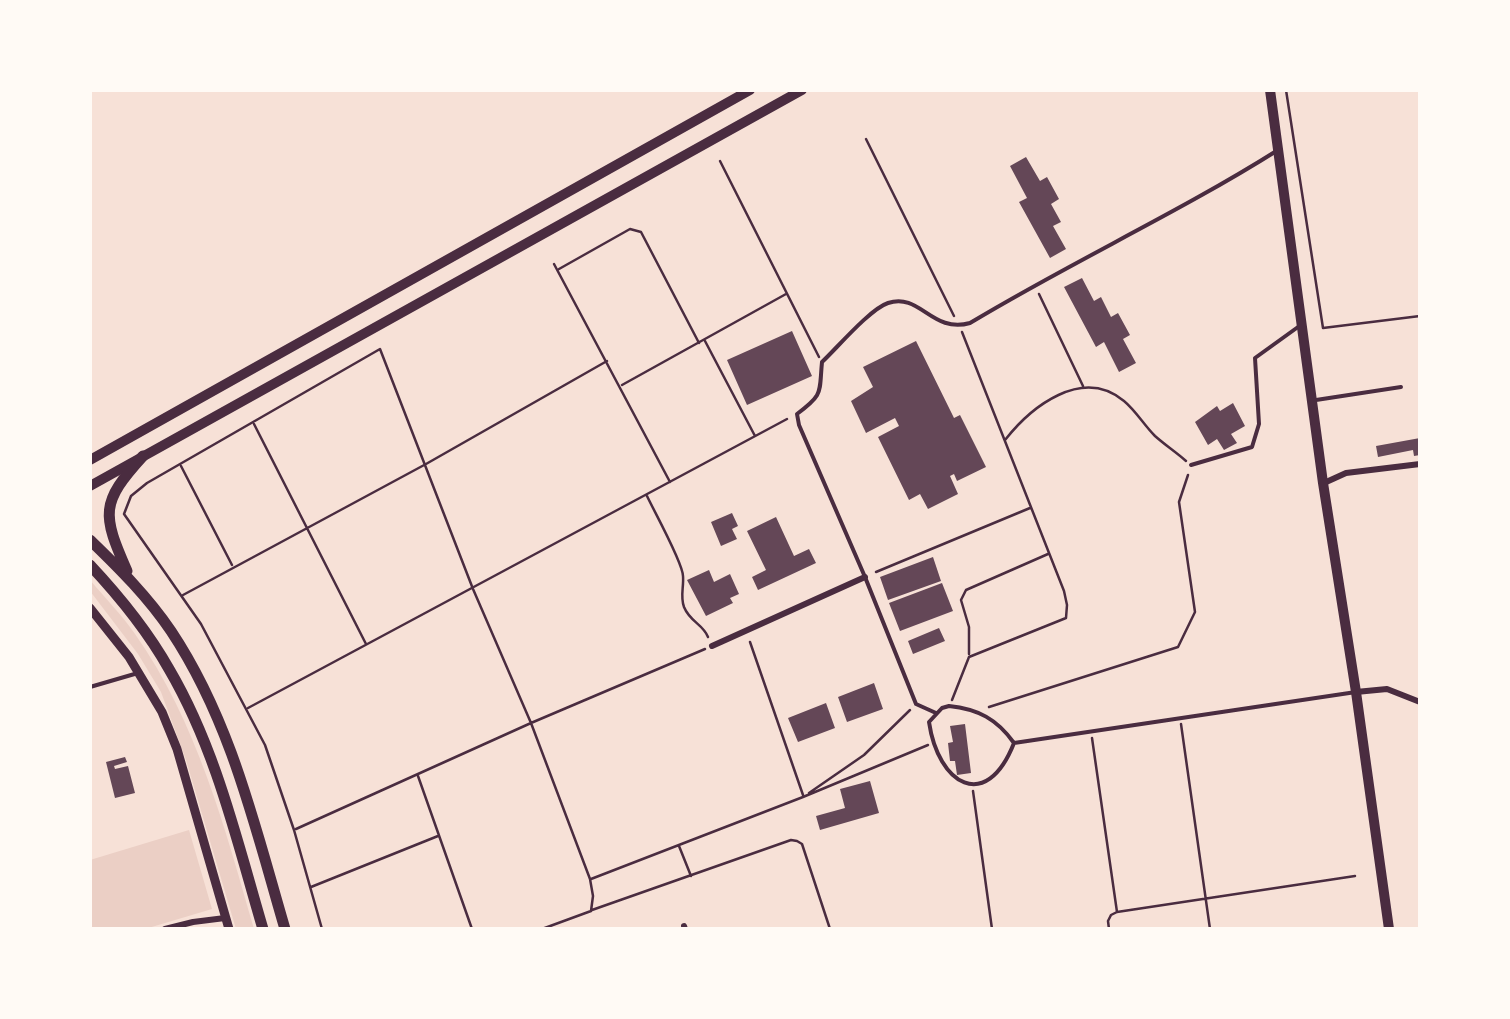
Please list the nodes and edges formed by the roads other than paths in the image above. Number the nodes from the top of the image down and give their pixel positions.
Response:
1 (750, 90) edge
2 (802, 90) edge
3 (1270, 90) edge
4 (1278, 150) junction
5 (1301, 324) junction
6 (1401, 387) dead end
7 (1312, 400) junction
8 (143, 456) junction
9 (93, 458) edge
10 (1420, 464) edge
11 (1192, 465) road end
12 (1323, 483) junction
13 (90, 486) edge
14 (90, 540) edge
15 (90, 565) edge
16 (865, 577) junction
17 (131, 580) junction
18 (90, 608) edge
19 (712, 646) road end
20 (140, 672) junction
21 (90, 688) edge
22 (1356, 692) junction
23 (1420, 702) edge
24 (936, 714) junction
25 (1014, 743) junction
26 (228, 924) edge
27 (165, 929) edge
28 (263, 929) edge
29 (285, 929) edge
30 (1389, 929) edge

1 - 9 main road
2 - 8 main road
3 - 4 main road
4 - 5 main road
4 - 16 lane
5 - 7 main road
5 - 11 lane
6 - 7 lane
7 - 12 main road
8 - 13 main road
8 - 17 highway
10 - 12 street
12 - 22 main road
14 - 17 highway
15 - 28 highway
16 - 19 street
16 - 24 lane
17 - 29 highway
18 - 20 street
20 - 21 lane
20 - 26 street
22 - 23 street
22 - 25 lane
22 - 30 main road
24 - 25 lane
24 - 25 lane
26 - 27 street

